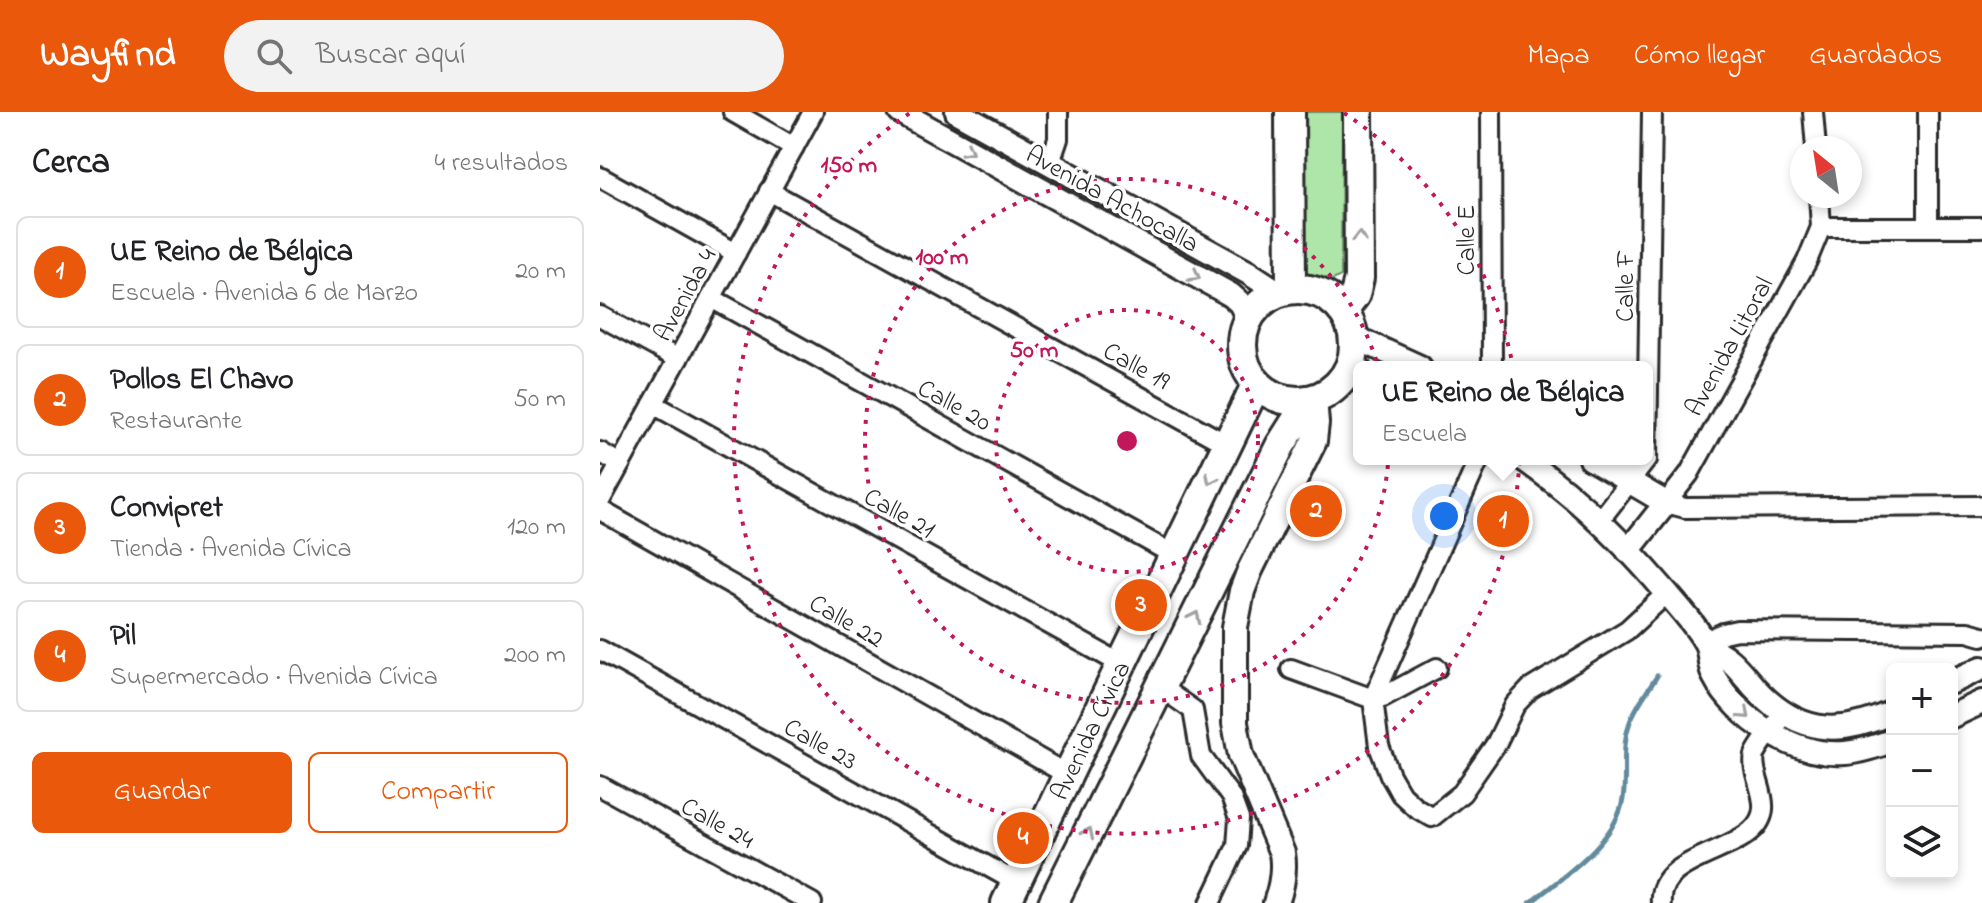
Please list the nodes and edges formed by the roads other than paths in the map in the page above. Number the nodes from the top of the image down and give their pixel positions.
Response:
1 (733, 112) edge
2 (813, 112) edge
3 (900, 112) edge
4 (957, 112) edge
5 (1058, 112) edge
6 (1290, 112) edge
7 (1358, 112) edge
8 (1491, 112) edge
9 (1652, 112) edge
10 (1813, 112) edge
11 (1928, 112) edge
12 (1815, 136) edge
13 (794, 147) junction
14 (1050, 163) junction
15 (600, 177) edge
16 (769, 191) junction
17 (1820, 208) edge
18 (1928, 226) junction
19 (1821, 227) junction
20 (1982, 227) edge
21 (736, 253) junction
22 (1284, 290) junction
23 (711, 298) junction
24 (1343, 311) junction
25 (600, 316) edge
26 (1248, 319) junction
27 (1355, 357) edge
28 (678, 359) junction
29 (1381, 361) edge
30 (1492, 361) edge
31 (1648, 361) edge
32 (1257, 383) junction
33 (1311, 399) junction
34 (653, 404) junction
35 (1228, 445) junction
36 (600, 452) edge
37 (620, 464) junction
38 (1476, 465) edge
39 (1530, 465) edge
40 (1601, 465) edge
41 (1643, 465) edge
42 (1630, 482) junction
43 (600, 501) edge
44 (1666, 503) junction
45 (1982, 506) edge
46 (600, 510) edge
47 (1598, 522) junction
48 (1628, 551) junction
49 (1174, 555) junction
50 (1667, 593) junction
51 (1982, 636) edge
52 (1706, 645) junction
53 (600, 650) edge
54 (1121, 664) junction
55 (1437, 668) dead end
56 (1982, 668) edge
57 (1291, 669) dead end
58 (1958, 679) edge
59 (1160, 687) junction
60 (1373, 699) junction
61 (1982, 702) edge
62 (1958, 713) edge
63 (1783, 714) junction
64 (1886, 714) edge
65 (1771, 734) junction
66 (1886, 743) edge
67 (1068, 775) junction
68 (600, 786) edge
69 (1011, 892) edge
70 (812, 903) edge
71 (1053, 903) edge
72 (1210, 903) edge
73 (1276, 903) edge
74 (1661, 903) edge

1 - 13 street
2 - 13 street, Avenida 4
3 -> 26 street, Avenida Achocalla
4 - 14 street, Avenida Achocalla
5 - 14 street
6 - 22 main road
24 -> 7 main road
8 - 30 street, Calle E
9 - 31 street, Calle F
10 - 12 street
11 - 18 street
13 - 16 street, Avenida 4
14 - 22 street, Avenida Achocalla
15 - 21 street
16 - 21 street, Avenida 4
16 - 35 street, Calle 19
17 - 19 street, Avenida Litoral
18 - 19 street
18 - 20 street
19 - 44 street, Avenida Litoral
21 - 23 street, Avenida 4
22 - 24 main road
22 - 26 main road
23 - 28 street, Avenida 4
23 - 49 street, Calle 20
24 - 27 main road
25 - 28 street
26 - 32 main road
27 - 29 street
27 - 33 main road
28 - 34 street, Avenida 4
32 - 33 main road
32 - 35 main road, Avenida Cívica
59 -> 33 main road
33 - 73 main road
34 - 37 street, Avenida 4
34 - 54 street, Calle 21
35 -> 49 main road, Avenida Cívica
36 - 37 street
37 - 43 street, Avenida 4
38 - 60 street
39 - 47 street
40 - 42 street
41 - 42 street, Calle F
42 - 44 street
42 - 47 street, Calle F
44 - 45 street
44 - 48 street, Avenida Litoral
46 - 67 street, Calle 22
47 - 48 street
48 - 50 street
49 - 54 main road, Avenida Cívica
50 - 52 street
50 - 60 street
51 - 52 street
52 - 63 street
52 -> 65 street
53 - 69 street, Calle 23
54 - 67 main road, Avenida Cívica
55 - 60 street
56 - 58 street
57 - 60 street
71 -> 59 main road
59 - 72 street
61 - 62 street
63 - 64 street
63 - 65 street
65 - 66 street
65 - 74 street
67 - 69 main road, Avenida Cívica
68 - 70 street, Calle 24

